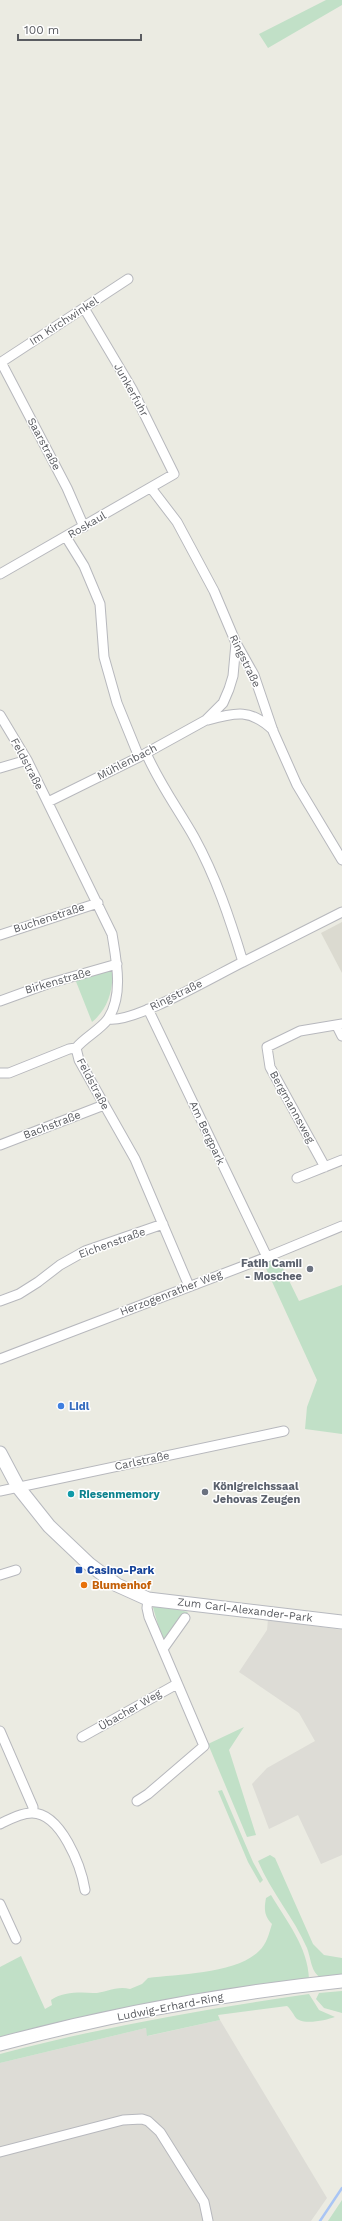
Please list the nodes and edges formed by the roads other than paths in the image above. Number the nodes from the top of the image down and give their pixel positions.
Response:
1 (128, 279) dead end
2 (84, 308) junction
3 (1, 362) edge
4 (174, 474) joint
5 (151, 488) junction
6 (84, 527) junction
7 (66, 537) junction
8 (0, 563) edge
9 (2, 573) edge
10 (236, 643) junction
11 (0, 715) edge
12 (206, 720) junction
13 (273, 730) junction
14 (143, 755) junction
15 (27, 760) junction
16 (0, 768) edge
17 (48, 802) junction
18 (342, 860) edge
19 (98, 902) junction
20 (342, 912) edge
21 (0, 935) edge
22 (243, 962) junction
23 (117, 964) junction
24 (0, 1001) edge
25 (148, 1009) junction
26 (108, 1019) junction
27 (339, 1025) edge
28 (342, 1036) edge
29 (76, 1048) junction
30 (0, 1073) edge
31 (104, 1105) junction
32 (0, 1145) edge
33 (342, 1160) edge
34 (324, 1166) junction
35 (297, 1178) dead end
36 (163, 1224) junction
37 (342, 1226) edge
38 (267, 1257) junction
39 (189, 1286) junction
40 (0, 1301) edge
41 (0, 1359) edge
42 (284, 1431) dead end
43 (0, 1453) edge
44 (18, 1487) junction
45 (0, 1492) edge
46 (16, 1570) dead end
47 (0, 1575) edge
48 (148, 1599) junction
49 (185, 1618) dead end
50 (342, 1622) edge
51 (163, 1649) junction
52 (177, 1684) junction
53 (0, 1731) edge
54 (82, 1737) dead end
55 (137, 1802) dead end
56 (33, 1813) junction
57 (0, 1824) edge
58 (85, 1890) dead end
59 (0, 1904) edge
60 (16, 1939) dead end
61 (342, 1981) edge
62 (0, 2044) edge
63 (0, 2152) edge
64 (208, 2221) edge

1 - 2 street, Im Kirchwinkel
2 - 3 street, Im Kirchwinkel
2 - 4 street, Junkerfuhr
3 - 6 street, Saarstraße
4 - 5 street, Roskaul
5 - 6 street, Roskaul
5 - 10 street, Ringstraße
6 - 7 street, Roskaul
7 - 9 street, Roskaul
7 - 14 street
8 - 9 street
10 - 12 street, Mühlenbach
10 - 13 street, Ringstraße
11 - 15 street, Feldstraße
12 - 13 street, Mühlenbach
12 - 14 street, Mühlenbach
13 - 18 street, Ringstraße
14 - 17 street, Mühlenbach
14 - 22 street
15 - 16 street
15 - 17 street, Feldstraße
17 - 19 street, Feldstraße
19 - 21 street, Buchenstraße
19 - 23 street, Feldstraße
20 - 22 street, Ringstraße
22 - 25 street, Ringstraße
23 - 24 street, Birkenstraße
23 - 26 street, Feldstraße
25 - 26 street, Ringstraße
25 - 38 street, Am Bergpark
26 - 29 street, Feldstraße
27 - 28 street, Bergmannsweg
27 - 34 street, Bergmannsweg
29 - 30 street
29 - 31 street, Feldstraße
31 - 32 street, Bachstraße
31 - 36 street, Feldstraße
33 - 34 street
34 - 35 street
36 - 39 street, Feldstraße
36 - 40 street, Eichenstraße
37 - 38 street, Herzogenrather Weg
38 - 39 street, Herzogenrather Weg
39 - 41 street, Herzogenrather Weg
42 - 44 street, Carlstraße
43 - 44 street
44 - 45 street, Carlstraße
44 - 48 street
46 - 47 street
48 - 50 street, Zum Carl-Alexander-Park
48 - 51 street
49 - 51 street
51 - 52 street
52 - 54 street, Übacher Weg
52 - 55 street
53 - 56 street
56 - 57 street
56 - 58 street
59 - 60 street
61 - 62 street, Ludwig-Erhard-Ring
63 - 64 street

